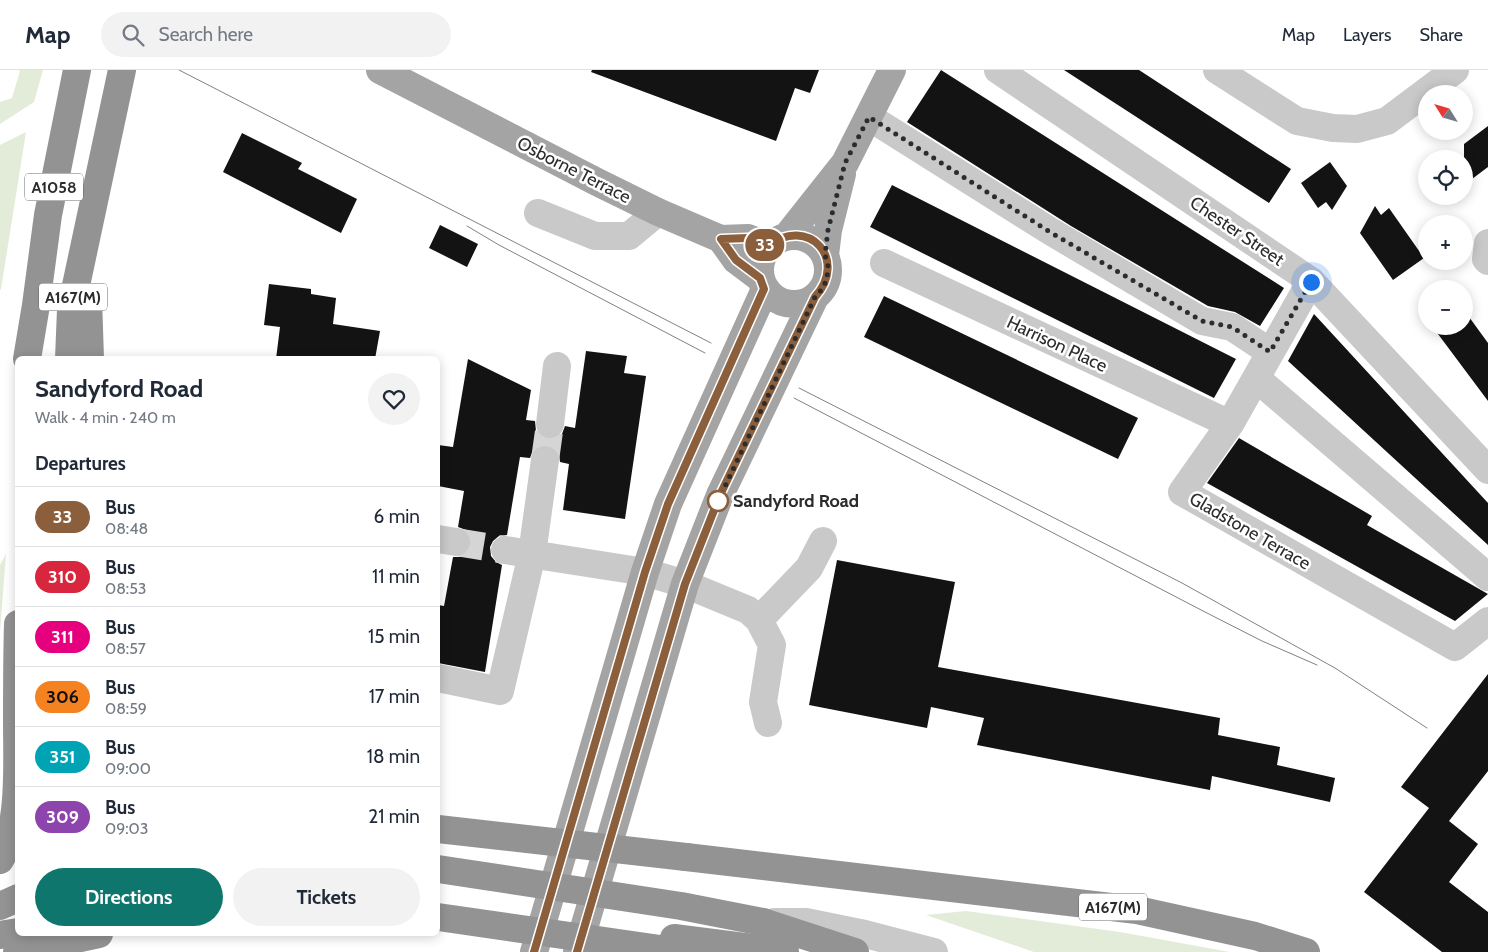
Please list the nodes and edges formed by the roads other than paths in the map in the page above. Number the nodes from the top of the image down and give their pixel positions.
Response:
1 (77, 70) edge
2 (128, 70) edge
3 (380, 70) edge
4 (892, 70) edge
5 (998, 70) edge
6 (1217, 70) edge
7 (1455, 70) edge
8 (119, 82) edge
9 (869, 117) junction
10 (845, 163) junction
11 (658, 212) junction
12 (538, 213) dead end
13 (85, 236) junction
14 (721, 239) junction
15 (778, 241) junction
16 (1488, 243) edge
17 (825, 255) junction
18 (1488, 261) edge
19 (884, 263) dead end
20 (1311, 282) junction
21 (762, 283) junction
22 (815, 297) junction
23 (36, 305) junction
24 (1270, 352) junction
25 (28, 356) edge
26 (37, 356) edge
27 (69, 356) edge
28 (90, 356) edge
29 (557, 366) dead end
30 (1256, 378) junction
31 (550, 424) tunnel mouth
32 (1230, 424) junction
33 (544, 460) tunnel mouth
34 (1488, 470) edge
35 (823, 542) dead end
36 (505, 550) tunnel mouth
37 (532, 554) junction
38 (645, 572) junction
39 (1488, 577) edge
40 (685, 584) junction
41 (760, 620) junction
42 (1488, 621) edge
43 (440, 678) edge
44 (768, 723) dead end
45 (15, 800) edge
46 (440, 829) edge
47 (0, 860) edge
48 (440, 870) edge
49 (15, 899) edge
50 (440, 904) edge
51 (0, 906) edge
52 (440, 917) edge
53 (763, 922) junction
54 (15, 932) edge
55 (0, 935) edge
56 (90, 936) edge
57 (677, 945) edge
58 (17, 952) edge
59 (534, 952) edge
60 (577, 952) edge
61 (785, 952) edge
62 (855, 952) edge
63 (934, 952) edge
64 (1306, 952) edge

1 - 23 highway, A1058
2 - 8 main road
3 - 11 main road, Osborne Terrace
4 - 9 main road
5 - 20 street, Chester Street
6 - 7 street
8 - 13 highway, A1058
9 - 10 main road
9 - 24 street
10 - 15 main road
10 - 17 main road
11 - 12 street
11 - 14 main road, Osborne Terrace
13 - 27 highway, A167(M)
13 - 28 highway, A167(M)
14 - 15 main road
14 - 21 main road
15 - 17 main road
15 - 21 main road
16 - 18 street
17 - 22 main road
19 - 32 street, Harrison Place
20 - 24 street, Gladstone Terrace
20 - 34 street, Chester Street
21 - 22 main road
21 - 38 main road
22 - 40 main road
23 - 25 highway, A167(M)
23 - 26 highway, A167(M)
24 - 30 street, Gladstone Terrace
29 - 31 street
30 - 32 street, Gladstone Terrace
30 - 39 street
32 - 42 street, Gladstone Terrace
33 - 37 street
35 - 41 street
36 - 37 street
37 - 38 street
37 - 43 street
38 - 40 street
38 - 59 main road
40 - 41 street
40 - 60 main road
41 - 44 street
45 - 47 highway
46 - 64 highway, A167(M), bridge
48 - 53 highway, bridge
49 - 51 highway
50 - 57 highway
52 - 57 highway, bridge
53 - 62 highway
53 - 63 street
54 - 55 highway
56 - 58 highway
57 - 61 highway

